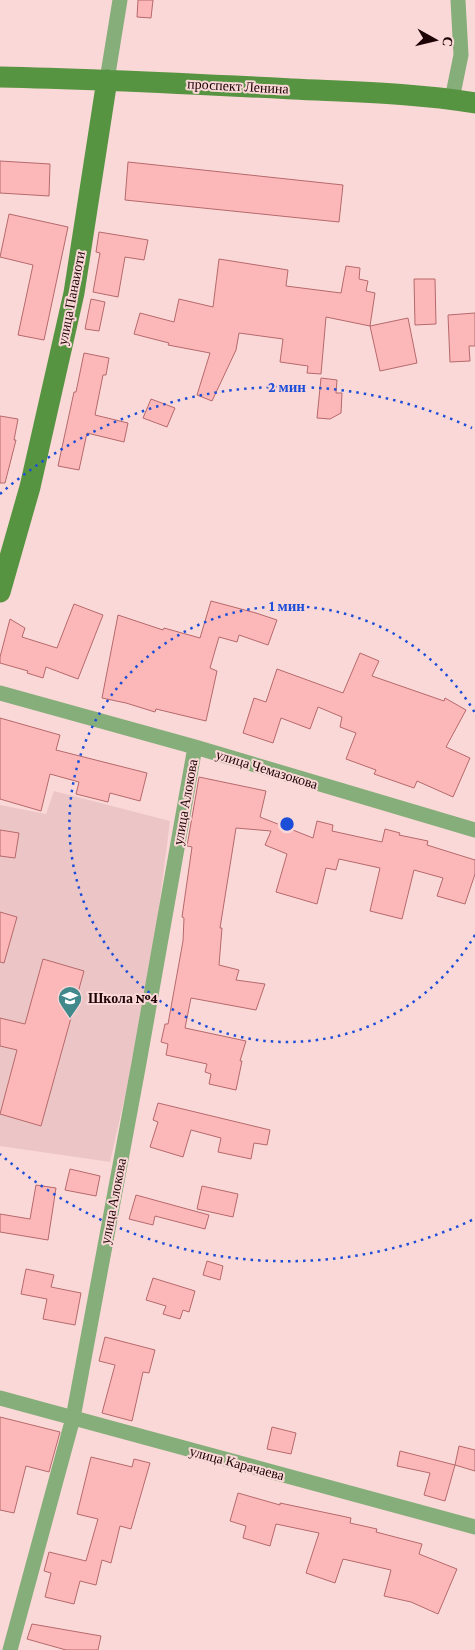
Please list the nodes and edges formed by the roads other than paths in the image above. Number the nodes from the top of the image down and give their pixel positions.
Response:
1 (120, 0) edge
2 (458, 0) edge
3 (0, 77) edge
4 (107, 80) junction
5 (452, 99) junction
6 (475, 103) edge
7 (0, 592) edge
8 (0, 693) edge
9 (195, 747) junction
10 (475, 830) edge
11 (0, 1398) edge
12 (72, 1418) junction
13 (475, 1527) edge
14 (10, 1650) edge

1 - 4 street, улица Панаиоти
2 - 5 street
3 - 4 street, проспект Ленина
4 - 5 street, проспект Ленина
4 - 7 street, улица Панаиоти
5 - 6 street, проспект Ленина
8 - 9 street, улица Чемазокова
9 - 10 street, улица Чемазокова
9 - 12 street, улица Алокова
11 - 12 street, улица Карачаева
12 - 13 street, улица Карачаева
12 - 14 street, улица Алокова

